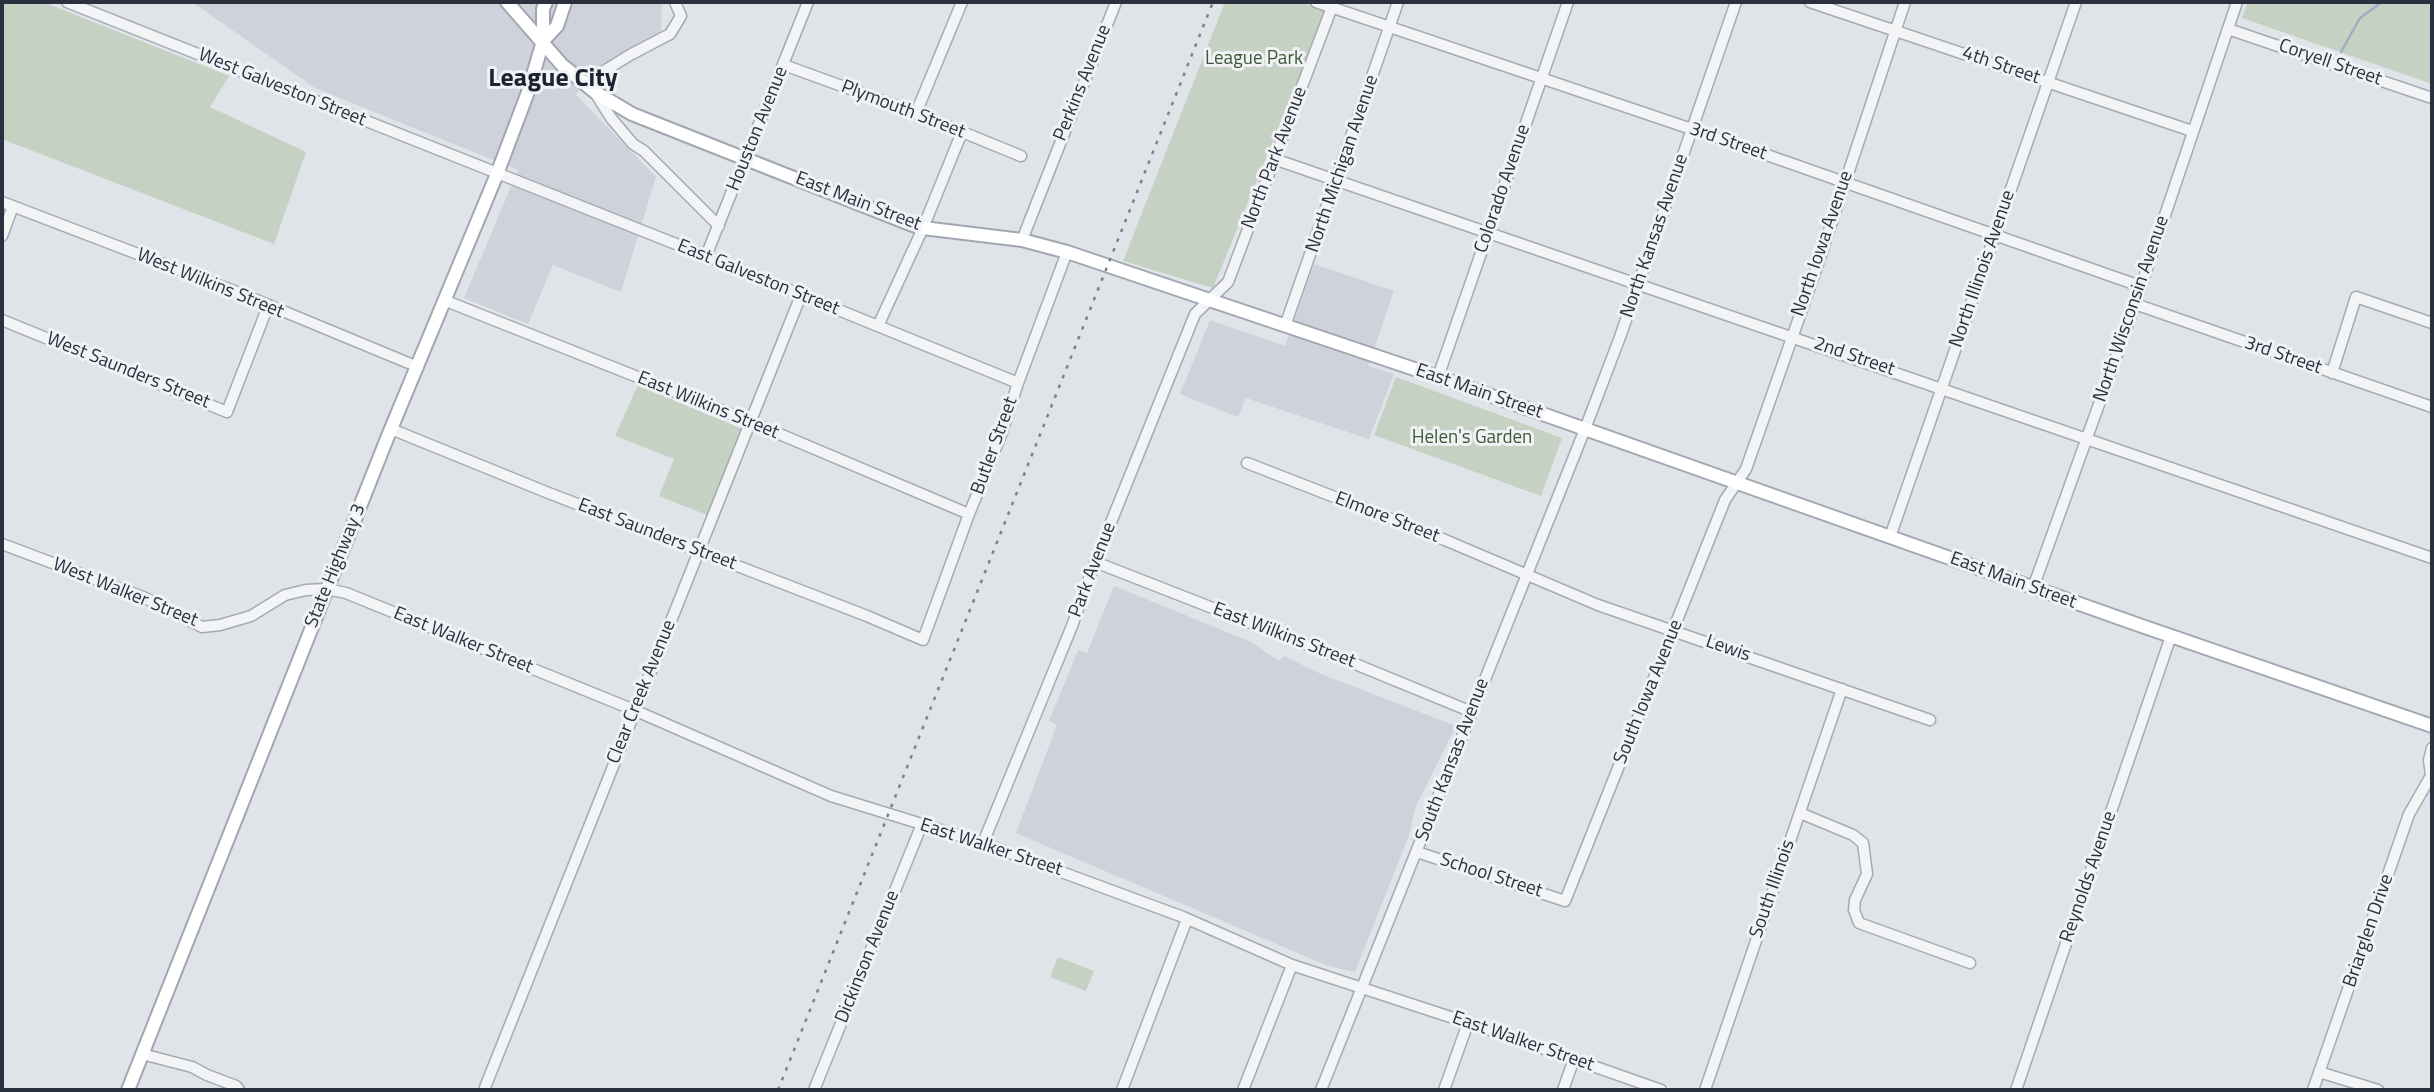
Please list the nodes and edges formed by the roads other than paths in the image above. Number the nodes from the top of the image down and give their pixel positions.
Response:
1 (67, 2) edge
2 (507, 2) edge
3 (546, 2) edge
4 (565, 2) edge
5 (675, 2) edge
6 (808, 2) edge
7 (962, 2) edge
8 (1116, 2) edge
9 (1316, 2) edge
10 (1398, 2) edge
11 (1568, 2) edge
12 (1737, 2) edge
13 (1810, 2) edge
14 (1905, 2) edge
15 (2076, 2) edge
16 (2237, 2) edge
17 (1332, 7) junction
18 (1390, 28) junction
19 (2228, 29) junction
20 (1895, 31) junction
21 (543, 41) junction
22 (784, 65) junction
23 (1541, 79) junction
24 (2049, 82) junction
25 (583, 84) junction
26 (595, 92) junction
27 (2432, 98) edge
28 (916, 113) junction
29 (1692, 130) junction
30 (2192, 131) junction
31 (962, 132) junction
32 (1021, 156) dead end
33 (747, 158) junction
34 (1274, 159) junction
35 (497, 174) junction
36 (1337, 181) junction
37 (1845, 183) junction
38 (2, 202) edge
39 (13, 206) junction
40 (719, 226) junction
41 (923, 228) junction
42 (1488, 232) junction
43 (1995, 235) junction
44 (2, 236) edge
45 (1022, 240) junction
46 (1067, 252) junction
47 (706, 256) junction
48 (1638, 284) junction
49 (2140, 286) junction
50 (801, 295) junction
51 (446, 300) junction
52 (1207, 301) junction
53 (2135, 304) junction
54 (268, 306) junction
55 (2, 320) edge
56 (2432, 323) edge
57 (1285, 326) junction
58 (878, 327) junction
59 (1791, 335) junction
60 (418, 367) junction
61 (2332, 373) junction
62 (1438, 377) junction
63 (1018, 383) junction
64 (1942, 388) junction
65 (2432, 407) edge
66 (751, 422) junction
67 (391, 429) junction
68 (1585, 429) junction
69 (2088, 438) junction
70 (1247, 463) dead end
71 (1736, 484) junction
72 (969, 514) junction
73 (1890, 537) junction
74 (2, 544) edge
75 (699, 551) junction
76 (2432, 558) edge
77 (1096, 562) junction
78 (1527, 574) junction
79 (2033, 588) junction
80 (327, 589) junction
81 (1674, 630) junction
82 (2171, 636) junction
83 (923, 640) joint
84 (1842, 689) junction
85 (634, 710) junction
86 (1472, 712) junction
87 (1930, 720) dead end
88 (2432, 726) edge
89 (2432, 748) edge
90 (2431, 774) edge
91 (1800, 813) junction
92 (922, 824) junction
93 (983, 843) junction
94 (1417, 852) junction
95 (1565, 901) joint
96 (1187, 919) junction
97 (1970, 962) dead end
98 (1292, 965) junction
99 (1361, 989) junction
100 (1468, 1023) junction
101 (142, 1054) junction
102 (1574, 1059) junction
103 (2319, 1072) junction
104 (128, 1090) edge
105 (239, 1090) edge
106 (484, 1090) edge
107 (814, 1090) edge
108 (1122, 1090) edge
109 (1243, 1090) edge
110 (1321, 1090) edge
111 (1444, 1090) edge
112 (1563, 1090) edge
113 (1661, 1090) edge
114 (1705, 1090) edge
115 (2016, 1090) edge
116 (2313, 1090) edge
117 (2378, 1090) edge

1 - 35 street, West Galveston Street
2 - 21 main road, East Main Street
3 - 21 main road, State Highway 3
4 - 21 main road, State Highway 3
5 - 25 street
6 - 22 street, Houston Avenue
7 - 28 street
8 - 45 street, Perkins Avenue
9 - 17 street, 3rd Street
10 - 18 street, North Michigan Avenue
11 - 23 street, Colorado Avenue
12 - 29 street, North Kansas Avenue
13 - 20 street, 4th Street
14 - 20 street, North Iowa Avenue
15 - 24 street, North Illinois Avenue
16 - 19 street, North Wisconsin Avenue
17 - 18 street, 3rd Street
17 - 34 street, North Park Avenue
18 - 23 street, 3rd Street
18 - 36 street, North Michigan Avenue
19 - 27 street, Coryell Street
19 - 30 street, North Wisconsin Avenue
20 - 24 street, 4th Street
20 - 37 street, North Iowa Avenue
21 - 25 main road, East Main Street
21 - 35 main road, State Highway 3
22 - 28 street, Plymouth Street
22 - 33 street, Houston Avenue
23 - 29 street, 3rd Street
23 - 42 street, Colorado Avenue
24 - 30 street, 4th Street
24 - 43 street, North Illinois Avenue
25 - 26 main road, East Main Street
26 - 33 main road, East Main Street
26 - 40 street
28 - 31 street, Plymouth Street
29 - 37 street, 3rd Street
29 - 48 street, North Kansas Avenue
30 - 49 street, North Wisconsin Avenue
31 - 32 street, Plymouth Street
31 - 41 street
33 - 40 street, Houston Avenue
33 - 41 main road, East Main Street
34 - 36 street, 2nd Street
34 - 52 street, North Park Avenue
35 - 47 street, East Galveston Street
35 - 51 main road, State Highway 3
36 - 42 street, 2nd Street
36 - 57 street, North Michigan Avenue
37 - 43 street, 3rd Street
37 - 59 street, North Iowa Avenue
38 - 39 street, West Wilkins Street
39 - 44 street
39 - 54 street, West Wilkins Street
40 - 47 street, Houston Avenue
41 - 45 main road, East Main Street
41 - 58 street
42 - 48 street, 2nd Street
42 - 62 street, Colorado Avenue
43 - 49 street, 3rd Street
43 - 64 street, North Illinois Avenue
45 - 46 main road, East Main Street
46 - 52 main road, East Main Street
46 - 63 street, Butler Street
47 - 50 street, East Galveston Street
48 - 59 street, 2nd Street
48 - 68 street, North Kansas Avenue
49 - 53 street, North Wisconsin Avenue
50 - 58 street, East Galveston Street
50 - 66 street, Clear Creek Avenue
51 - 60 main road, State Highway 3
51 - 66 street, East Wilkins Street
52 - 57 main road, East Main Street
52 - 77 street, Park Avenue
53 - 61 street, 3rd Street
53 - 69 street, North Wisconsin Avenue
54 - 55 street, West Saunders Street
54 - 60 street, West Wilkins Street
56 - 61 street
57 - 62 main road, East Main Street
58 - 63 street, East Galveston Street
59 - 64 street, 2nd Street
59 - 71 street, North Iowa Avenue
60 - 67 main road, State Highway 3
61 - 65 street, 3rd Street
62 - 68 main road, East Main Street
63 - 72 street, Butler Street
64 - 69 street, 2nd Street
64 - 73 street, North Illinois Avenue
66 - 72 street, East Wilkins Street
66 - 75 street, Clear Creek Avenue
67 - 75 street, East Saunders Street
67 - 80 main road, State Highway 3
68 - 71 main road, East Main Street
68 - 78 street, South Kansas Avenue
69 - 76 street, 2nd Street
69 - 79 street, North Wisconsin Avenue
70 - 78 street, Elmore Street
71 - 73 main road, East Main Street
71 - 81 street, South Iowa Avenue
72 - 83 street, Butler Street
73 - 79 main road, East Main Street
74 - 80 street, West Walker Street
75 - 83 street, East Saunders Street
75 - 85 street, Clear Creek Avenue
77 - 86 street, East Wilkins Street
77 - 93 street, Park Avenue
78 - 81 street, Lewis
78 - 86 street, South Kansas Avenue
79 - 82 main road, East Main Street
80 - 85 street, East Walker Street
80 - 101 main road, State Highway 3
81 - 84 street, Lewis
81 - 95 street, South Iowa Avenue
82 - 88 main road, East Main Street
82 - 115 street, Reynolds Avenue
84 - 87 street, Lewis
84 - 91 street, South Illinois
85 - 92 street, East Walker Street
85 - 106 street, Clear Creek Avenue
86 - 94 street, South Kansas Avenue
89 - 90 street, Briarglen Drive
90 - 103 street, Briarglen Drive
91 - 97 street
91 - 114 street, South Illinois
92 - 93 street, East Walker Street
92 - 107 street, Dickinson Avenue
93 - 96 street, East Walker Street
94 - 95 street, School Street
94 - 99 street, South Kansas Avenue
96 - 98 street, East Walker Street
96 - 108 street
98 - 99 street, East Walker Street
98 - 109 street
99 - 100 street, East Walker Street
99 - 110 street, South Kansas Avenue
100 - 102 street, East Walker Street
100 - 111 street
101 - 104 main road, State Highway 3
101 - 105 street
102 - 112 street
102 - 113 street, East Walker Street
103 - 116 street, Briarglen Drive
103 - 117 street

